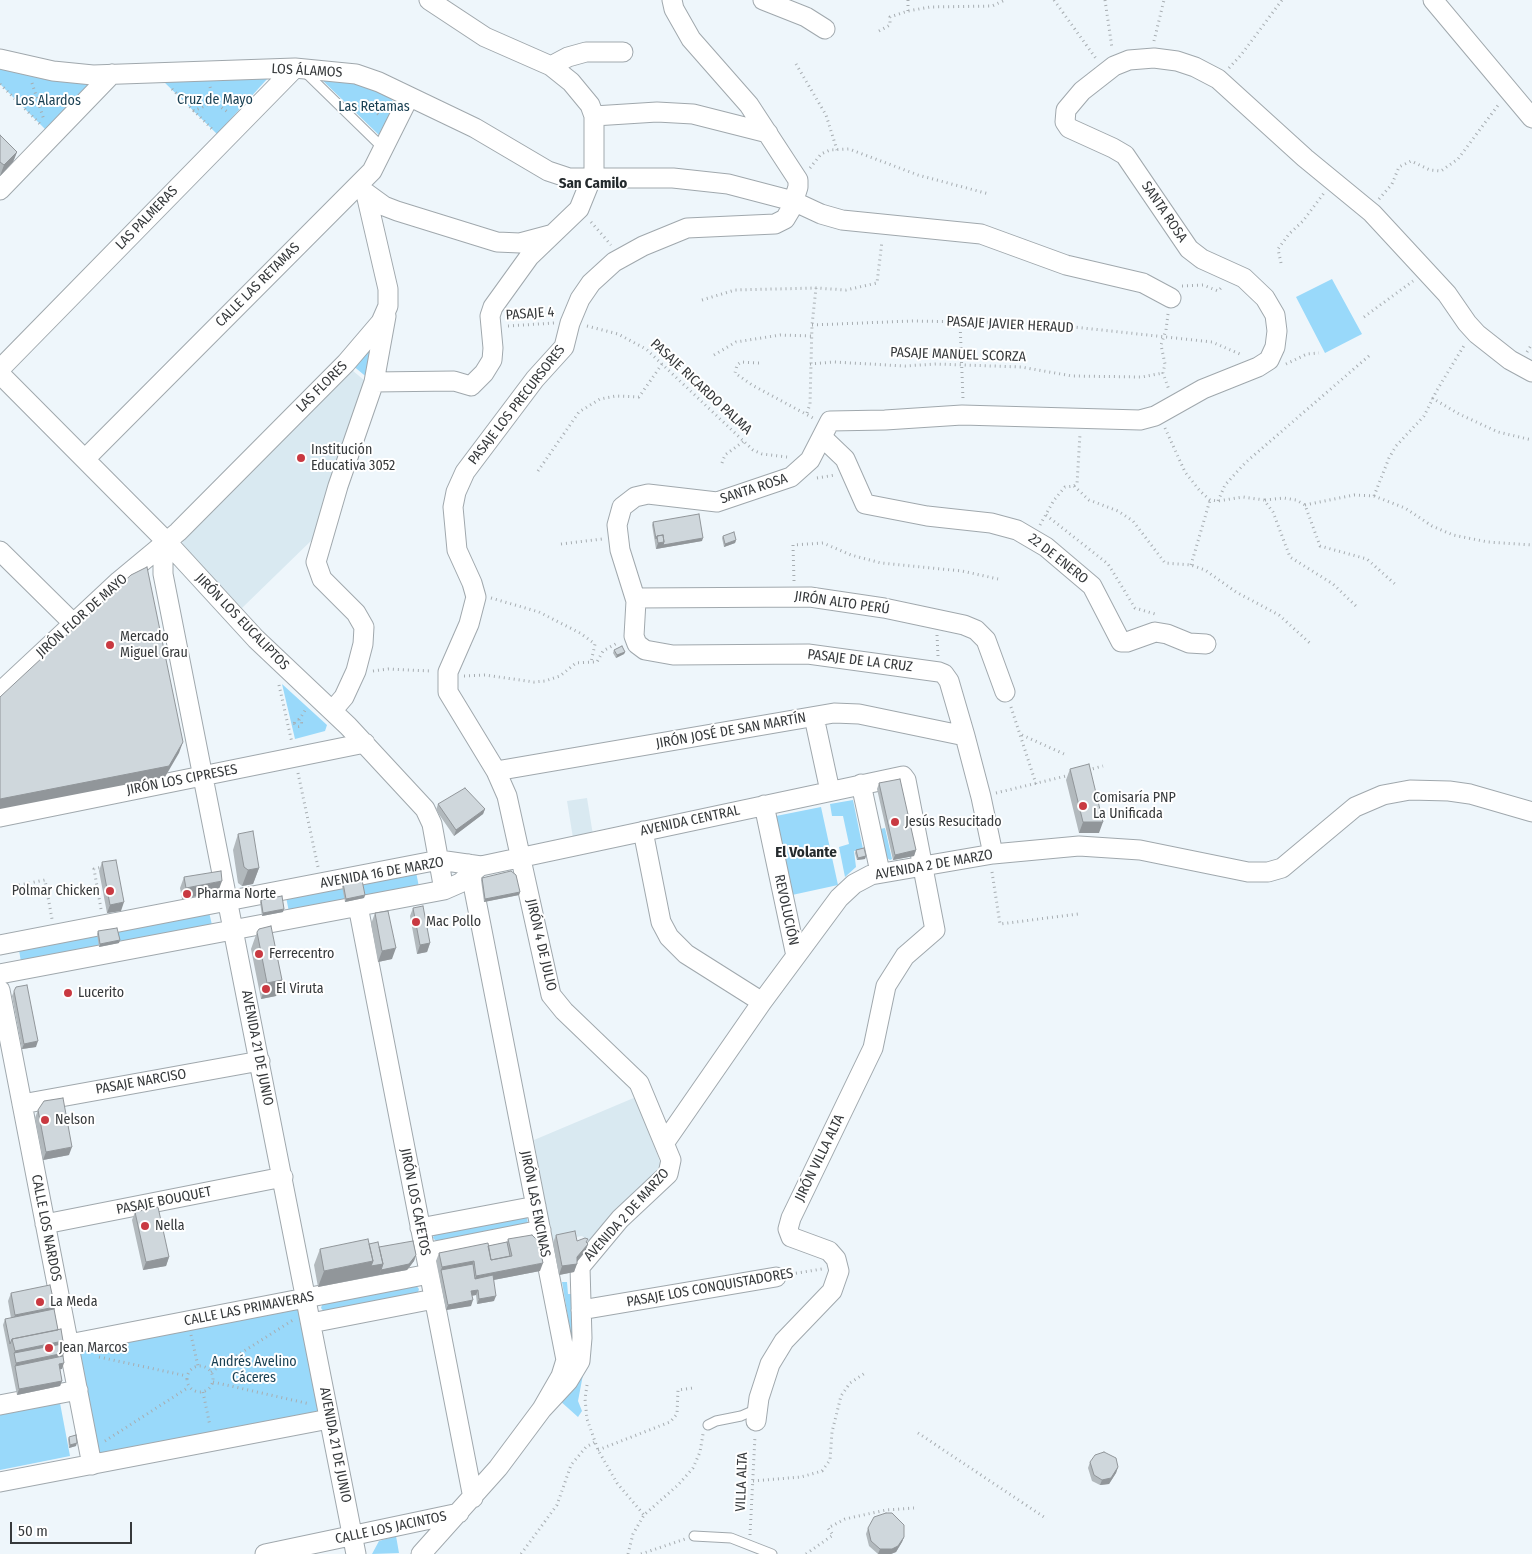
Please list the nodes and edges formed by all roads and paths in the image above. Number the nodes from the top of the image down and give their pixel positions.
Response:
1 (429, 0) edge
2 (672, 0) edge
3 (763, 0) edge
4 (908, 0) edge
5 (1004, 0) edge
6 (1054, 0) edge
7 (1105, 0) edge
8 (1164, 0) edge
9 (1282, 0) edge
10 (1433, 0) edge
11 (908, 10) junction
12 (825, 29) dead end
13 (879, 31) dead end
14 (623, 52) dead end
15 (1149, 58) junction
16 (0, 59) edge
17 (796, 64) dead end
18 (551, 66) junction
19 (298, 68) junction
20 (1110, 70) junction
21 (112, 74) junction
22 (30, 77) dead end
23 (1218, 80) junction
24 (209, 82) dead end
25 (0, 84) edge
26 (166, 84) dead end
27 (1510, 93) junction
28 (409, 97) junction
29 (214, 102) junction
30 (370, 106) dead end
31 (193, 111) junction
32 (594, 116) junction
33 (233, 117) dead end
34 (381, 117) dead end
35 (1532, 118) edge
36 (44, 122) dead end
37 (47, 131) dead end
38 (768, 133) junction
39 (217, 134) dead end
40 (384, 149) junction
41 (837, 150) junction
42 (590, 179) junction
43 (1332, 180) junction
44 (798, 182) junction
45 (0, 190) edge
46 (362, 190) junction
47 (989, 194) dead end
48 (1378, 200) dead end
49 (794, 201) junction
50 (577, 212) junction
51 (884, 224) junction
52 (554, 234) junction
53 (620, 258) junction
54 (1281, 263) dead end
55 (1234, 272) junction
56 (1425, 272) junction
57 (816, 288) junction
58 (1172, 293) junction
59 (702, 300) dead end
60 (388, 306) junction
61 (1364, 317) dead end
62 (960, 322) junction
63 (570, 323) junction
64 (812, 325) junction
65 (492, 328) junction
66 (1474, 330) junction
67 (812, 336) junction
68 (1163, 338) junction
69 (1235, 351) dead end
70 (1320, 353) dead end
71 (714, 354) dead end
72 (1370, 355) dead end
73 (759, 363) dead end
74 (1288, 363) dead end
75 (662, 364) junction
76 (810, 364) junction
77 (962, 365) junction
78 (0, 369) edge
79 (1532, 372) edge
80 (0, 374) edge
81 (374, 382) junction
82 (1432, 398) junction
83 (807, 413) junction
84 (962, 414) junction
85 (814, 419) dead end
86 (1165, 420) dead end
87 (1081, 428) dead end
88 (822, 437) junction
89 (1532, 440) edge
90 (744, 441) junction
91 (788, 458) dead end
92 (84, 459) junction
93 (722, 463) dead end
94 (538, 470) dead end
95 (852, 473) junction
96 (791, 477) junction
97 (1074, 486) junction
98 (1374, 496) junction
99 (1210, 500) junction
100 (1264, 500) junction
101 (1218, 501) junction
102 (1305, 505) junction
103 (1046, 515) junction
104 (1033, 538) junction
105 (618, 539) junction
106 (167, 542) junction
107 (561, 544) dead end
108 (1532, 546) edge
109 (0, 552) edge
110 (1191, 565) junction
111 (998, 579) dead end
112 (1396, 585) dead end
113 (794, 596) junction
114 (484, 597) dead end
115 (635, 598) junction
116 (1358, 608) dead end
117 (1158, 615) dead end
118 (936, 619) junction
119 (73, 623) junction
120 (634, 636) junction
121 (1206, 644) dead end
122 (1312, 646) dead end
123 (591, 662) junction
124 (368, 671) dead end
125 (938, 672) junction
126 (452, 676) junction
127 (278, 683) dead end
128 (0, 692) edge
129 (1005, 692) joint
130 (332, 711) junction
131 (814, 717) junction
132 (295, 724) dead end
133 (288, 726) junction
134 (1021, 735) junction
135 (965, 736) junction
136 (365, 743) junction
137 (294, 754) junction
138 (1064, 754) dead end
139 (1103, 766) dead end
140 (1087, 770) edge
141 (496, 771) junction
142 (1079, 773) edge
143 (204, 776) junction
144 (861, 784) junction
145 (1036, 784) junction
146 (830, 791) junction
147 (981, 797) junction
148 (764, 805) junction
149 (1532, 812) edge
150 (0, 817) edge
151 (643, 831) junction
152 (522, 857) junction
153 (439, 860) junction
154 (992, 860) junction
155 (110, 865) edge
156 (924, 865) junction
157 (474, 868) junction
158 (880, 872) junction
159 (322, 883) junction
160 (14, 886) dead end
161 (444, 890) junction
162 (229, 901) junction
163 (358, 906) junction
164 (1078, 914) dead end
165 (103, 925) junction
166 (234, 929) junction
167 (56, 934) junction
168 (0, 945) edge
169 (796, 956) junction
170 (0, 974) edge
171 (0, 990) edge
172 (762, 1002) junction
173 (260, 1061) junction
174 (22, 1104) junction
175 (665, 1142) junction
176 (283, 1177) junction
177 (536, 1206) junction
178 (45, 1224) junction
179 (420, 1228) junction
180 (540, 1230) junction
181 (425, 1253) junction
182 (838, 1266) junction
183 (429, 1274) junction
184 (776, 1277) joint
185 (306, 1298) junction
186 (434, 1299) junction
187 (581, 1310) junction
188 (303, 1321) junction
189 (190, 1328) dead end
190 (69, 1344) junction
191 (97, 1356) dead end
192 (198, 1366) junction
193 (211, 1372) junction
194 (865, 1373) dead end
195 (187, 1376) junction
196 (213, 1382) junction
197 (189, 1387) junction
198 (693, 1388) dead end
199 (78, 1390) junction
200 (203, 1392) junction
201 (585, 1399) dead end
202 (311, 1404) dead end
203 (0, 1405) edge
204 (542, 1409) junction
205 (757, 1415) junction
206 (330, 1419) junction
207 (708, 1425) joint
208 (211, 1433) dead end
209 (918, 1433) dead end
210 (104, 1441) dead end
211 (595, 1442) junction
212 (598, 1450) junction
213 (92, 1465) junction
214 (753, 1481) junction
215 (0, 1482) edge
216 (473, 1498) junction
217 (914, 1508) dead end
218 (458, 1513) junction
219 (644, 1515) junction
220 (1047, 1519) dead end
221 (694, 1536) joint
222 (747, 1543) junction
223 (354, 1546) edge
224 (264, 1554) edge
225 (421, 1554) edge
226 (521, 1554) edge
227 (628, 1554) edge
228 (641, 1554) edge
229 (772, 1554) edge
230 (806, 1554) edge

1 - 18 street
2 - 38 street
3 - 12 street
4 - 11 path
5 - 11 path
6 - 20 path
7 - 20 path
8 - 15 path
9 - 23 path
10 - 27 street
11 - 13 path
14 - 18 street
15 - 20 street, SANTA ROSA
15 - 23 street, SANTA ROSA
16 - 21 street, LOS ÁLAMOS
17 - 41 path
18 - 32 street
19 - 21 street, LOS ÁLAMOS
19 - 28 street, LOS ÁLAMOS
19 - 40 lane
19 - 78 street, LAS PALMERAS
20 - 55 street, SANTA ROSA
21 - 45 street
22 - 36 path
23 - 43 street, SANTA ROSA
24 - 29 path
25 - 37 path
26 - 31 path
27 - 35 street
27 - 48 path
28 - 40 street, CALLE LAS RETAMAS
28 - 42 street, LOS ÁLAMOS
29 - 31 path
29 - 33 path
30 - 34 path
31 - 39 path
32 - 38 street
32 - 42 street
38 - 44 street
40 - 46 street, CALLE LAS RETAMAS
41 - 44 path
41 - 47 path
42 - 49 street, LOS ÁLAMOS
42 - 50 street
43 - 54 path
43 - 56 street, SANTA ROSA
44 - 49 street, PASAJE LOS PRECURSORES
46 - 52 street
46 - 60 street
46 - 92 street, CALLE LAS RETAMAS
49 - 51 street, LOS ÁLAMOS
49 - 53 street, PASAJE LOS PRECURSORES
50 - 52 street
50 - 53 path
51 - 57 path
51 - 58 street, LOS ÁLAMOS
52 - 65 street
53 - 63 street, PASAJE LOS PRECURSORES
55 - 58 path
55 - 84 street, SANTA ROSA
56 - 61 path
56 - 66 street, SANTA ROSA
57 - 59 path
57 - 64 path
58 - 68 path
60 - 81 street
60 - 106 street, LAS FLORES
62 - 64 path, PASAJE JAVIER HERAUD
62 - 68 path, PASAJE JAVIER HERAUD
62 - 77 path
63 - 65 path, PASAJE 4
63 - 75 path, PASAJE RICARDO PALMA
63 - 126 street, PASAJE LOS PRECURSORES
64 - 67 path
65 - 81 street
66 - 79 street, SANTA ROSA
66 - 82 path
67 - 71 path
67 - 76 path
68 - 69 path, PASAJE JAVIER HERAUD
68 - 77 path, PASAJE MANUEL SCORZA
70 - 74 path
72 - 101 path
73 - 83 path
75 - 90 path, PASAJE RICARDO PALMA
75 - 94 path
76 - 77 path, PASAJE MANUEL SCORZA
76 - 83 path
77 - 84 path
80 - 92 street, JIRÓN LOS EUCALIPTOS
81 - 130 street
82 - 89 path
82 - 98 path
83 - 85 path
84 - 88 street, SANTA ROSA
86 - 99 path
87 - 97 path
88 - 95 street, 22 DE ENERO
88 - 96 street, SANTA ROSA
90 - 91 path, PASAJE RICARDO PALMA
90 - 93 path
92 - 106 street, JIRÓN LOS EUCALIPTOS
95 - 96 path
95 - 104 street, 22 DE ENERO
96 - 105 street, SANTA ROSA
97 - 103 path
97 - 110 path
98 - 102 path
98 - 108 path
99 - 101 path
99 - 110 path
100 - 101 path
100 - 102 path
100 - 116 path
102 - 112 path
103 - 104 path
103 - 117 path
104 - 121 street, 22 DE ENERO
105 - 107 path
105 - 115 street, SANTA ROSA
106 - 119 street, JIRÓN FLOR DE MAYO
106 - 130 street, JIRÓN LOS EUCALIPTOS
106 - 143 street, AVENIDA 21 DE JUNIO
109 - 119 street
110 - 122 path
111 - 113 path
113 - 115 street, JIRÓN ALTO PERÚ
113 - 118 street, JIRÓN ALTO PERÚ
114 - 123 path
115 - 120 street
118 - 125 path
118 - 129 street, JIRÓN ALTO PERÚ
119 - 128 street, JIRÓN FLOR DE MAYO
120 - 123 path
120 - 125 street, PASAJE DE LA CRUZ
123 - 126 path
124 - 126 path
125 - 135 street
126 - 141 street
127 - 133 path
129 - 134 path
130 - 136 street, JIRÓN LOS EUCALIPTOS
131 - 135 street, JIRÓN JOSÉ DE SAN MARTÍN
131 - 141 street, JIRÓN JOSÉ DE SAN MARTÍN
131 - 146 street
132 - 133 path
133 - 137 path
134 - 138 path
134 - 145 path
135 - 147 street
136 - 137 street, JIRÓN LOS CIPRESES
136 - 153 street, JIRÓN LOS EUCALIPTOS
137 - 143 street, JIRÓN LOS CIPRESES
137 - 159 path
139 - 140 path
141 - 152 street, JIRÓN 4 DE JULIO
142 - 145 path
143 - 150 street, JIRÓN LOS CIPRESES
143 - 162 street, AVENIDA 21 DE JUNIO
144 - 146 street, AVENIDA CENTRAL
144 - 156 street, AVENIDA CENTRAL
144 - 158 street
145 - 147 path
146 - 148 street, AVENIDA CENTRAL
147 - 154 street
148 - 151 street, AVENIDA CENTRAL
148 - 169 street, REVOLUCIÓN
149 - 154 street, AVENIDA 2 DE MARZO
151 - 152 street, AVENIDA CENTRAL
151 - 172 street
152 - 157 street, AVENIDA CENTRAL
152 - 175 street, JIRÓN 4 DE JULIO
153 - 157 street, AVENIDA 16 DE MARZO
153 - 159 street, AVENIDA 16 DE MARZO
153 - 161 street, JIRÓN LOS EUCALIPTOS
154 - 156 street, AVENIDA 2 DE MARZO
154 - 164 path
155 - 165 path
156 - 158 street, AVENIDA 2 DE MARZO
156 - 182 street, JIRÓN VILLA ALTA
157 - 161 street, AVENIDA 16 DE MARZO
157 - 177 street, JIRÓN LAS ENCINAS
158 - 169 street, AVENIDA 2 DE MARZO
159 - 162 street, AVENIDA 16 DE MARZO
160 - 167 path
161 - 163 street, AVENIDA 16 DE MARZO
162 - 165 street, AVENIDA 16 DE MARZO
162 - 166 street, AVENIDA 21 DE JUNIO
163 - 166 street, AVENIDA 16 DE MARZO
163 - 179 street, JIRÓN LOS CAFETOS
165 - 167 street, AVENIDA 16 DE MARZO
166 - 170 street, AVENIDA 16 DE MARZO
166 - 173 street, AVENIDA 21 DE JUNIO
167 - 168 street, AVENIDA 16 DE MARZO
169 - 172 street, AVENIDA 2 DE MARZO
171 - 174 street, CALLE LOS NARDOS
172 - 175 street, AVENIDA 2 DE MARZO
173 - 174 street, PASAJE NARCISO
173 - 176 street, AVENIDA 21 DE JUNIO
174 - 178 street, CALLE LOS NARDOS
175 - 187 street, AVENIDA 2 DE MARZO
176 - 178 street, PASAJE BOUQUET
176 - 185 street, AVENIDA 21 DE JUNIO
177 - 179 street
177 - 180 street, JIRÓN LAS ENCINAS
178 - 190 street, CALLE LOS NARDOS
179 - 181 street, JIRÓN LOS CAFETOS
180 - 181 street
180 - 204 street, JIRÓN LAS ENCINAS
181 - 183 street, JIRÓN LOS CAFETOS
182 - 184 path, PASAJE LOS CONQUISTADORES
182 - 205 street
183 - 185 street, CALLE LAS PRIMAVERAS
183 - 186 street, JIRÓN LOS CAFETOS
184 - 187 street, PASAJE LOS CONQUISTADORES
185 - 188 street, AVENIDA 21 DE JUNIO
185 - 190 street, CALLE LAS PRIMAVERAS
186 - 188 street, CALLE LAS PRIMAVERAS
186 - 216 street, JIRÓN LOS CAFETOS
187 - 204 street, AVENIDA 2 DE MARZO
188 - 193 path
188 - 206 street, AVENIDA 21 DE JUNIO
189 - 192 path
190 - 199 street, CALLE LOS NARDOS
191 - 195 path
192 - 193 path
192 - 195 path
193 - 196 path
194 - 214 path
195 - 197 path
196 - 200 path
196 - 202 path
197 - 200 path
197 - 210 path
198 - 212 path
199 - 203 street
199 - 213 street, CALLE LOS NARDOS
200 - 208 path
201 - 211 path
204 - 216 street, JIRÓN LAS ENCINAS
205 - 207 lane
205 - 214 path, VILLA ALTA
206 - 213 street
206 - 223 street, AVENIDA 21 DE JUNIO
207 - 219 path
209 - 220 path
211 - 212 path
211 - 226 path
212 - 219 path
213 - 215 street
214 - 222 path, VILLA ALTA
216 - 218 street, JIRÓN LAS ENCINAS
217 - 230 path
218 - 223 street, CALLE LOS JACINTOS
218 - 225 street, JIRÓN LAS ENCINAS
219 - 227 path
221 - 222 lane
221 - 228 path
222 - 229 lane
223 - 224 street, CALLE LOS JACINTOS

